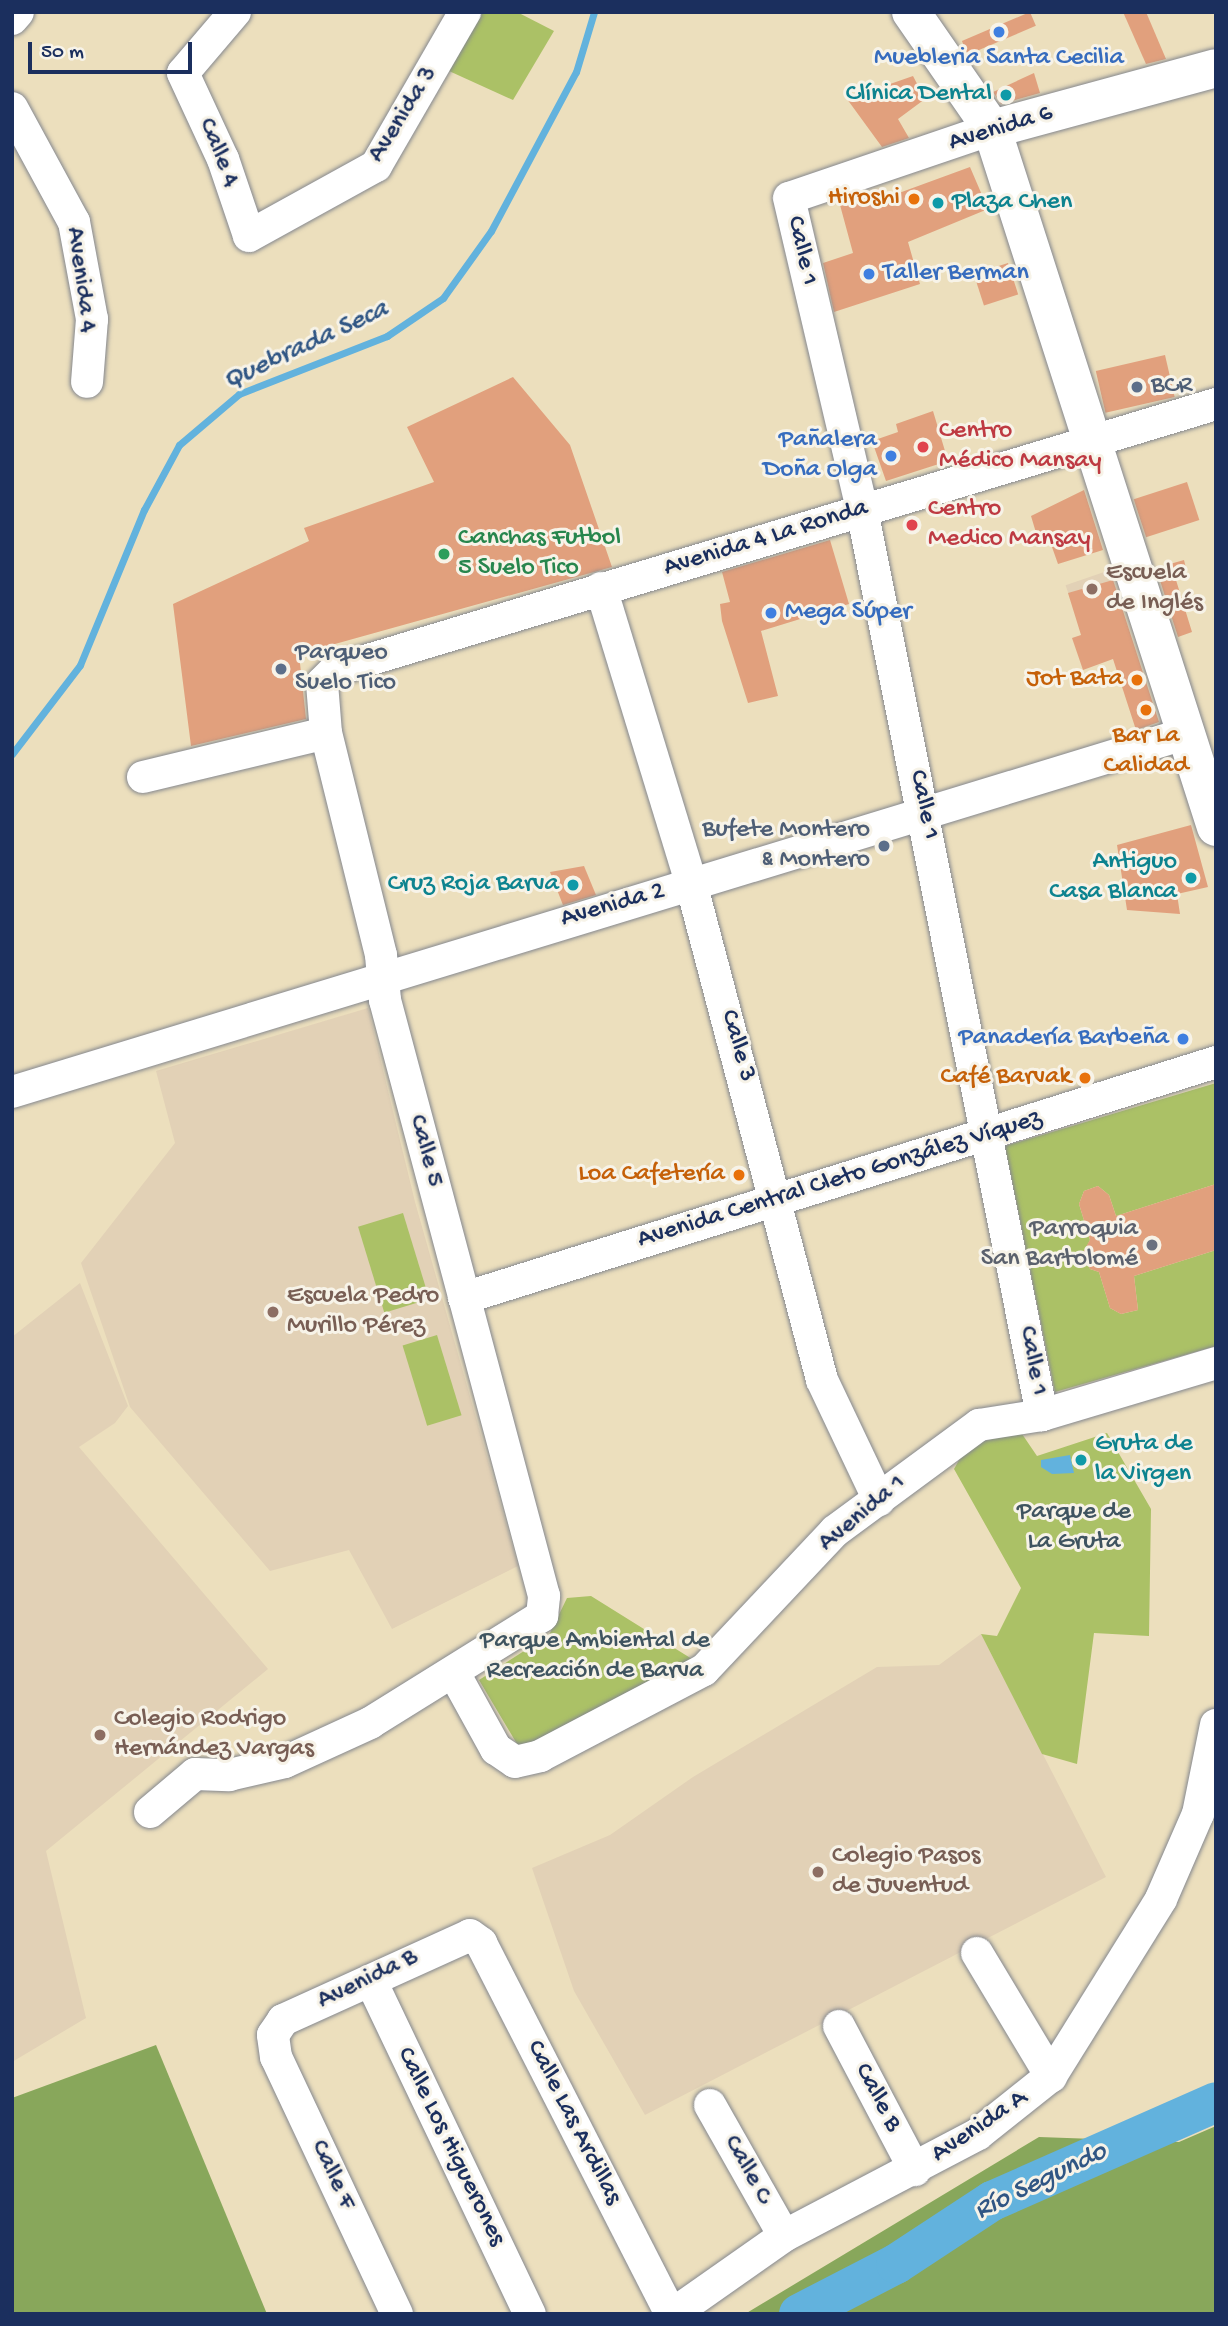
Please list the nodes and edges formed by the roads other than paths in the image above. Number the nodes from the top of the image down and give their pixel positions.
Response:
1 (18, 12) edge
2 (235, 12) edge
3 (465, 12) edge
4 (911, 12) edge
5 (12, 19) edge
6 (1216, 68) edge
7 (12, 108) edge
8 (992, 129) junction
9 (789, 198) joint
10 (249, 236) joint
11 (87, 382) dead end
12 (1216, 404) edge
13 (1094, 440) junction
14 (862, 510) junction
15 (601, 589) junction
16 (322, 683) joint
17 (1202, 729) edge
18 (326, 733) junction
19 (144, 776) dead end
20 (924, 812) junction
21 (1216, 827) edge
22 (691, 883) junction
23 (383, 977) junction
24 (1216, 1062) edge
25 (12, 1091) edge
26 (990, 1134) junction
27 (779, 1197) junction
28 (464, 1298) junction
29 (1216, 1363) edge
30 (1042, 1415) junction
31 (879, 1500) junction
32 (454, 1673) junction
33 (1216, 1725) edge
34 (150, 1812) dead end
35 (470, 1935) joint
36 (977, 1953) dead end
37 (371, 1981) junction
38 (839, 2026) dead end
39 (273, 2035) joint
40 (1051, 2076) junction
41 (710, 2105) dead end
42 (915, 2170) junction
43 (784, 2236) junction
44 (397, 2314) edge
45 (530, 2314) edge
46 (672, 2314) edge

1 - 5 street
2 - 10 street, Calle 4
3 - 10 street, Avenida 3
4 - 8 main road
6 - 8 main road, Avenida 6
7 - 11 street, Avenida 4
8 - 9 street, Avenida 6
8 - 13 main road
9 - 14 street, Calle 1
12 - 13 street, Avenida 4 La Ronda
13 - 14 street, Avenida 4 La Ronda
13 - 17 main road
14 - 15 street, Avenida 4 La Ronda
14 - 20 street, Calle 1
15 - 16 street, Avenida 4 La Ronda
15 - 22 street, Calle 3
16 - 18 street, Calle 5
17 - 20 street, Avenida 2
17 - 21 main road
18 - 19 street
18 - 23 street, Calle 5
20 - 22 street, Avenida 2
20 - 26 street, Calle 1
22 - 23 street, Avenida 2
22 - 27 street, Calle 3
23 - 25 street, Avenida 2
23 - 28 street, Calle 5
24 - 26 street, Avenida Central Cleto González Víquez
26 - 27 street, Avenida Central Cleto González Víquez
26 - 30 street, Calle 1
27 - 28 street, Avenida Central Cleto González Víquez
27 - 31 street, Calle 3
28 - 32 street, Calle 5
29 - 30 street, Avenida 1
30 - 31 street, Avenida 1
31 - 32 street, Avenida 1
32 - 34 street
33 - 40 street, Avenida A
35 - 37 street, Avenida B
35 - 46 street, Calle Las Ardillas
36 - 40 street
37 - 39 street, Avenida B
37 - 45 street, Calle Los Higuerones
38 - 42 street, Calle B
39 - 44 street, Calle F
40 - 42 street, Avenida A
41 - 43 street, Calle C
42 - 43 street, Avenida A
43 - 46 street, Avenida A

